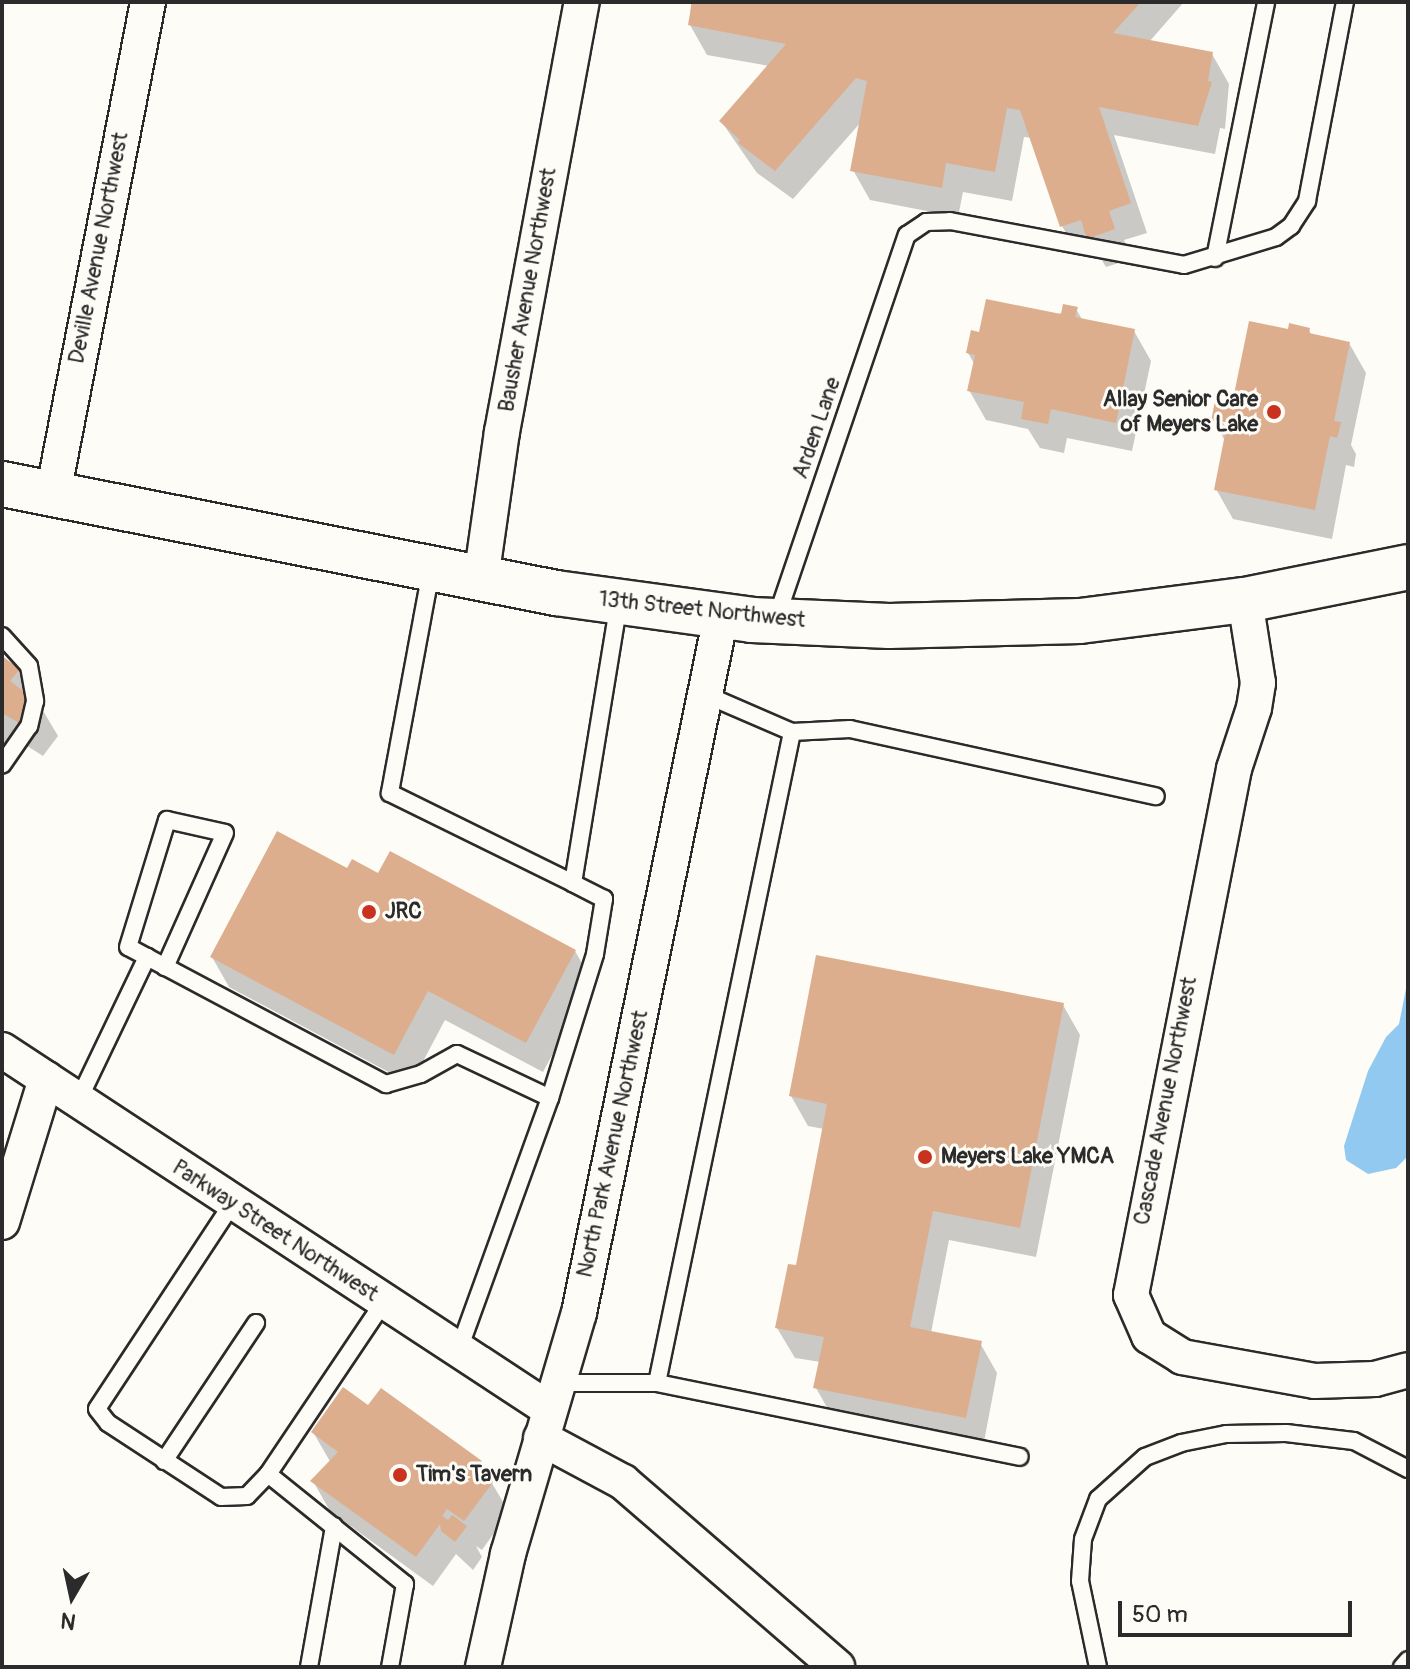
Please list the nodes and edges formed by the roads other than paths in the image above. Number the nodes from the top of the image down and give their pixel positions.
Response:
1 (148, 2) edge
2 (582, 2) edge
3 (1266, 2) edge
4 (1345, 2) edge
5 (1215, 258) junction
6 (2, 484) edge
7 (53, 494) junction
8 (1408, 567) edge
9 (431, 569) junction
10 (481, 579) junction
11 (1245, 600) junction
12 (619, 602) junction
13 (721, 616) junction
14 (776, 621) junction
15 (2, 636) edge
16 (704, 694) junction
17 (792, 732) junction
18 (2, 765) edge
19 (1156, 796) dead end
20 (573, 883) junction
21 (147, 957) junction
22 (165, 967) junction
23 (2, 1050) edge
24 (46, 1079) junction
25 (550, 1098) junction
26 (78, 1101) junction
27 (9, 1180) edge
28 (232, 1204) junction
29 (2, 1222) edge
30 (383, 1303) junction
31 (256, 1323) dead end
32 (458, 1352) junction
33 (1408, 1370) edge
34 (657, 1383) junction
35 (549, 1410) junction
36 (1020, 1457) dead end
37 (164, 1461) junction
38 (1408, 1469) edge
39 (268, 1474) junction
40 (334, 1526) junction
41 (1408, 1660) edge
42 (309, 1667) edge
43 (390, 1667) edge
44 (483, 1667) edge
45 (837, 1667) edge
46 (1098, 1667) edge
47 (1402, 1667) edge

1 - 7 street, Deville Avenue Northwest
2 - 10 street, Bausher Avenue Northwest
3 - 5 lane
4 - 5 lane
5 - 14 lane, Arden Lane
6 - 7 main road, 13th Street Northwest
7 - 9 main road, 13th Street Northwest
8 - 11 main road, 13th Street Northwest
9 - 10 main road, 13th Street Northwest
9 - 20 lane
10 - 12 main road, 13th Street Northwest
11 - 14 main road, 13th Street Northwest
11 - 33 street, Cascade Avenue Northwest
12 - 13 main road, 13th Street Northwest
12 - 20 lane
13 - 14 main road, 13th Street Northwest
13 - 16 street, North Park Avenue Northwest
15 - 18 lane
16 - 17 lane
16 - 35 street, North Park Avenue Northwest
17 - 19 lane
17 - 34 lane
20 - 25 lane
21 - 22 lane
21 - 22 lane
21 - 26 lane
22 - 25 lane
23 - 24 street, Parkway Street Northwest
24 - 26 street, Parkway Street Northwest
24 - 27 street
25 - 32 lane
26 - 28 street, Parkway Street Northwest
27 - 29 street
28 - 30 street, Parkway Street Northwest
28 - 37 lane
30 - 32 street, Parkway Street Northwest
30 - 39 lane
31 - 37 lane
32 - 35 street, Parkway Street Northwest
34 - 35 lane
34 - 36 lane
35 - 44 street, North Park Avenue Northwest
35 - 45 street, Parkway Street Northwest
37 - 39 lane
38 - 46 lane
39 - 40 lane
40 - 42 lane
40 - 43 lane
41 - 47 lane

